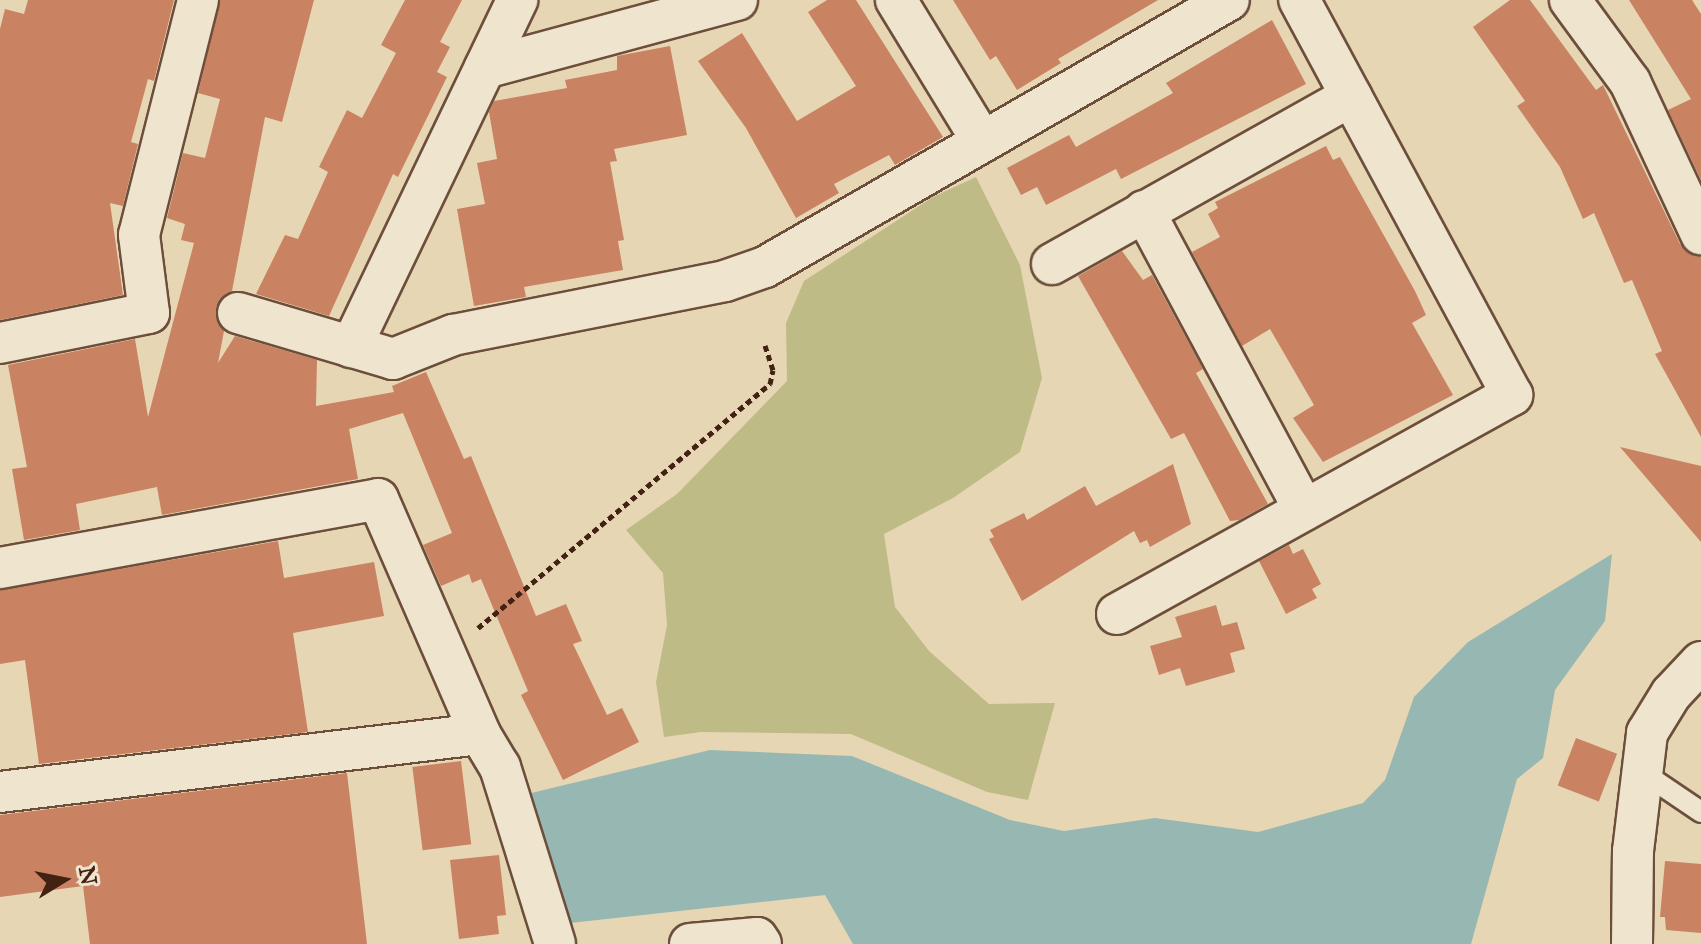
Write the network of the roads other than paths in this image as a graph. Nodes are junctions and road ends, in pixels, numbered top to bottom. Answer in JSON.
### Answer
{"nodes":[{"id":1,"x":198,"y":0,"type":"edge"},
{"id":2,"x":517,"y":0,"type":"edge"},
{"id":3,"x":737,"y":0,"type":"edge"},
{"id":4,"x":896,"y":0,"type":"edge"},
{"id":5,"x":1229,"y":0,"type":"edge"},
{"id":6,"x":1299,"y":0,"type":"edge"},
{"id":7,"x":1570,"y":0,"type":"edge"},
{"id":8,"x":485,"y":68,"type":"junction"},
{"id":9,"x":1351,"y":96,"type":"junction"},
{"id":10,"x":981,"y":139,"type":"junction"},
{"id":11,"x":1144,"y":211,"type":"junction"},
{"id":12,"x":1701,"y":234,"type":"edge"},
{"id":13,"x":1052,"y":264,"type":"dead end"},
{"id":14,"x":238,"y":313,"type":"dead end"},
{"id":15,"x":0,"y":343,"type":"edge"},
{"id":16,"x":351,"y":347,"type":"junction"},
{"id":17,"x":1304,"y":510,"type":"junction"},
{"id":18,"x":0,"y":568,"type":"edge"},
{"id":19,"x":1117,"y":614,"type":"dead end"},
{"id":20,"x":1701,"y":662,"type":"edge"},
{"id":21,"x":480,"y":734,"type":"junction"},
{"id":22,"x":1639,"y":770,"type":"junction"},
{"id":23,"x":0,"y":792,"type":"edge"},
{"id":24,"x":1701,"y":812,"type":"edge"},
{"id":25,"x":555,"y":944,"type":"edge"},
{"id":26,"x":690,"y":944,"type":"edge"},
{"id":27,"x":761,"y":944,"type":"edge"},
{"id":28,"x":1632,"y":944,"type":"edge"}],
"edges":[{"from":1,"to":15,"type":"street"},
{"from":2,"to":8,"type":"street"},
{"from":3,"to":8,"type":"street"},
{"from":4,"to":10,"type":"street"},
{"from":5,"to":10,"type":"street"},
{"from":6,"to":9,"type":"street"},
{"from":7,"to":12,"type":"street"},
{"from":8,"to":16,"type":"street"},
{"from":9,"to":11,"type":"street"},
{"from":9,"to":17,"type":"street"},
{"from":10,"to":16,"type":"street"},
{"from":11,"to":13,"type":"street"},
{"from":11,"to":17,"type":"street"},
{"from":14,"to":16,"type":"street"},
{"from":17,"to":19,"type":"street"},
{"from":18,"to":21,"type":"street"},
{"from":20,"to":22,"type":"street"},
{"from":21,"to":23,"type":"street"},
{"from":21,"to":25,"type":"street"},
{"from":22,"to":24,"type":"lane"},
{"from":22,"to":28,"type":"street"},
{"from":26,"to":27,"type":"street"}]}
